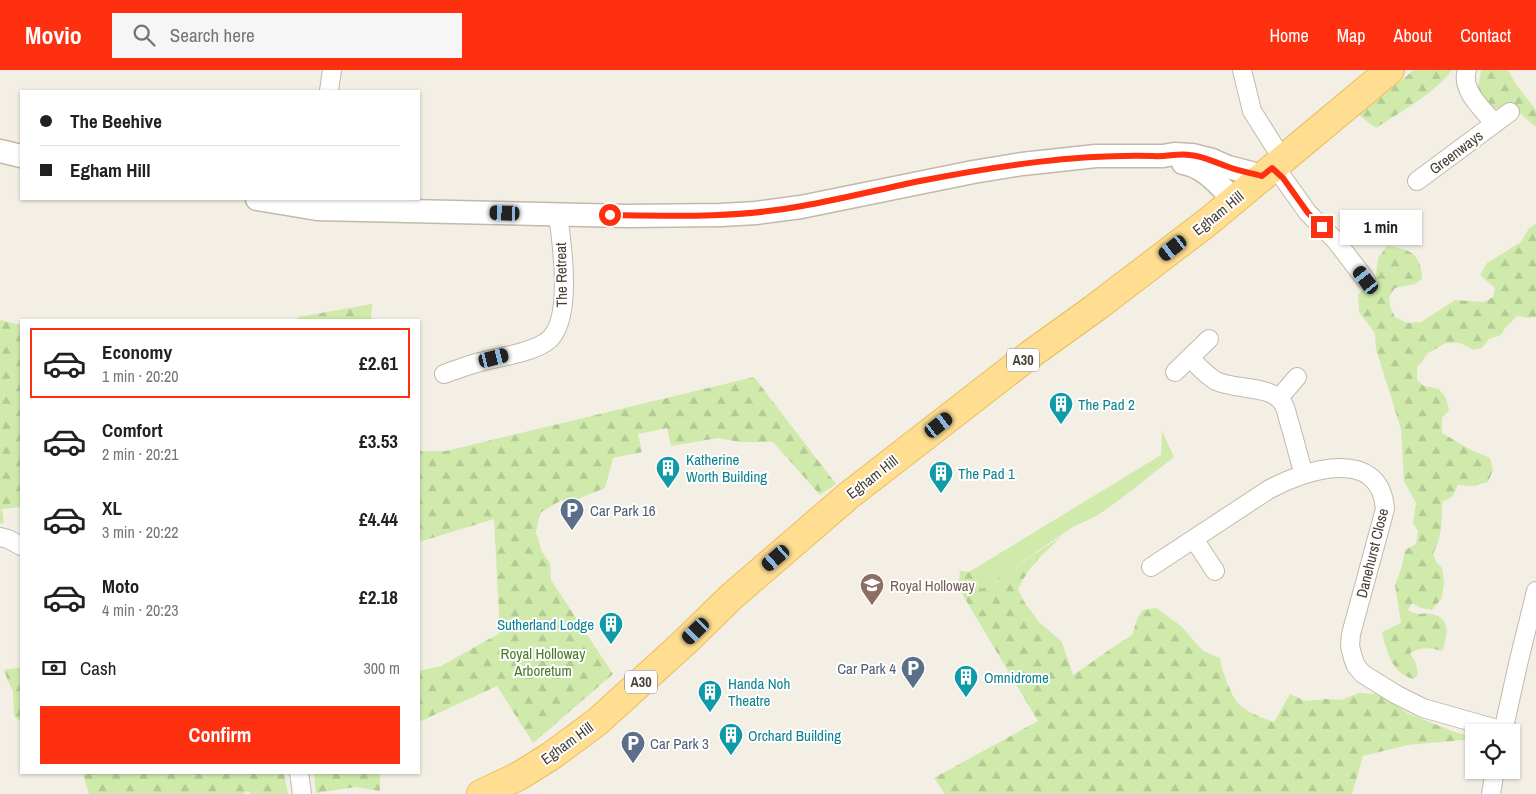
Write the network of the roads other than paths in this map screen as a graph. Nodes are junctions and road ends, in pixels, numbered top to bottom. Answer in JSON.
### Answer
{"nodes":[{"id":1,"x":332,"y":70,"type":"edge"},
{"id":2,"x":1242,"y":70,"type":"edge"},
{"id":3,"x":1390,"y":70,"type":"edge"},
{"id":4,"x":1467,"y":70,"type":"edge"},
{"id":5,"x":329,"y":90,"type":"edge"},
{"id":6,"x":1510,"y":112,"type":"dead end"},
{"id":7,"x":1494,"y":123,"type":"junction"},
{"id":8,"x":0,"y":151,"type":"edge"},
{"id":9,"x":20,"y":156,"type":"edge"},
{"id":10,"x":1163,"y":156,"type":"junction"},
{"id":11,"x":1274,"y":167,"type":"junction"},
{"id":12,"x":1417,"y":181,"type":"dead end"},
{"id":13,"x":269,"y":200,"type":"edge"},
{"id":14,"x":1234,"y":200,"type":"junction"},
{"id":15,"x":317,"y":204,"type":"edge"},
{"id":16,"x":558,"y":214,"type":"junction"},
{"id":17,"x":1366,"y":280,"type":"dead end"},
{"id":18,"x":1209,"y":339,"type":"dead end"},
{"id":19,"x":1190,"y":358,"type":"junction"},
{"id":20,"x":1175,"y":372,"type":"dead end"},
{"id":21,"x":444,"y":374,"type":"dead end"},
{"id":22,"x":1298,"y":377,"type":"dead end"},
{"id":23,"x":1279,"y":398,"type":"junction"},
{"id":24,"x":1304,"y":474,"type":"junction"},
{"id":25,"x":0,"y":538,"type":"edge"},
{"id":26,"x":1194,"y":539,"type":"junction"},
{"id":27,"x":20,"y":545,"type":"edge"},
{"id":28,"x":1151,"y":567,"type":"dead end"},
{"id":29,"x":1214,"y":571,"type":"dead end"},
{"id":30,"x":1536,"y":591,"type":"edge"},
{"id":31,"x":1530,"y":643,"type":"edge"},
{"id":32,"x":1477,"y":724,"type":"edge"},
{"id":33,"x":1506,"y":724,"type":"edge"},
{"id":34,"x":299,"y":774,"type":"edge"},
{"id":35,"x":1494,"y":779,"type":"edge"},
{"id":36,"x":302,"y":794,"type":"edge"},
{"id":37,"x":481,"y":794,"type":"edge"},
{"id":38,"x":1491,"y":794,"type":"edge"}],
"edges":[{"from":1,"to":5,"type":"street"},
{"from":2,"to":11,"type":"street"},
{"from":3,"to":11,"type":"main road","name":"Egham Hill","number":"A30"},
{"from":4,"to":7,"type":"street","name":"Greenways"},
{"from":6,"to":7,"type":"street","name":"Greenways"},
{"from":7,"to":12,"type":"street","name":"Greenways"},
{"from":8,"to":9,"type":"street"},
{"from":10,"to":11,"type":"street"},
{"from":10,"to":14,"type":"street"},
{"from":10,"to":16,"type":"street"},
{"from":11,"to":14,"type":"main road","name":"Egham Hill","number":"A30"},
{"from":11,"to":17,"type":"street"},
{"from":13,"to":15,"type":"street"},
{"from":14,"to":37,"type":"main road","name":"Egham Hill","number":"A30"},
{"from":15,"to":16,"type":"street"},
{"from":16,"to":21,"type":"street","name":"The Retreat"},
{"from":18,"to":19,"type":"street"},
{"from":19,"to":20,"type":"street"},
{"from":19,"to":23,"type":"street"},
{"from":22,"to":23,"type":"street"},
{"from":23,"to":24,"type":"street"},
{"from":24,"to":26,"type":"street","name":"Danehurst Close"},
{"from":24,"to":32,"type":"street","name":"Danehurst Close"},
{"from":25,"to":27,"type":"street"},
{"from":26,"to":28,"type":"street","name":"Danehurst Close"},
{"from":26,"to":29,"type":"street"},
{"from":30,"to":31,"type":"street"},
{"from":31,"to":33,"type":"street"},
{"from":34,"to":36,"type":"street"},
{"from":35,"to":38,"type":"street"}]}
